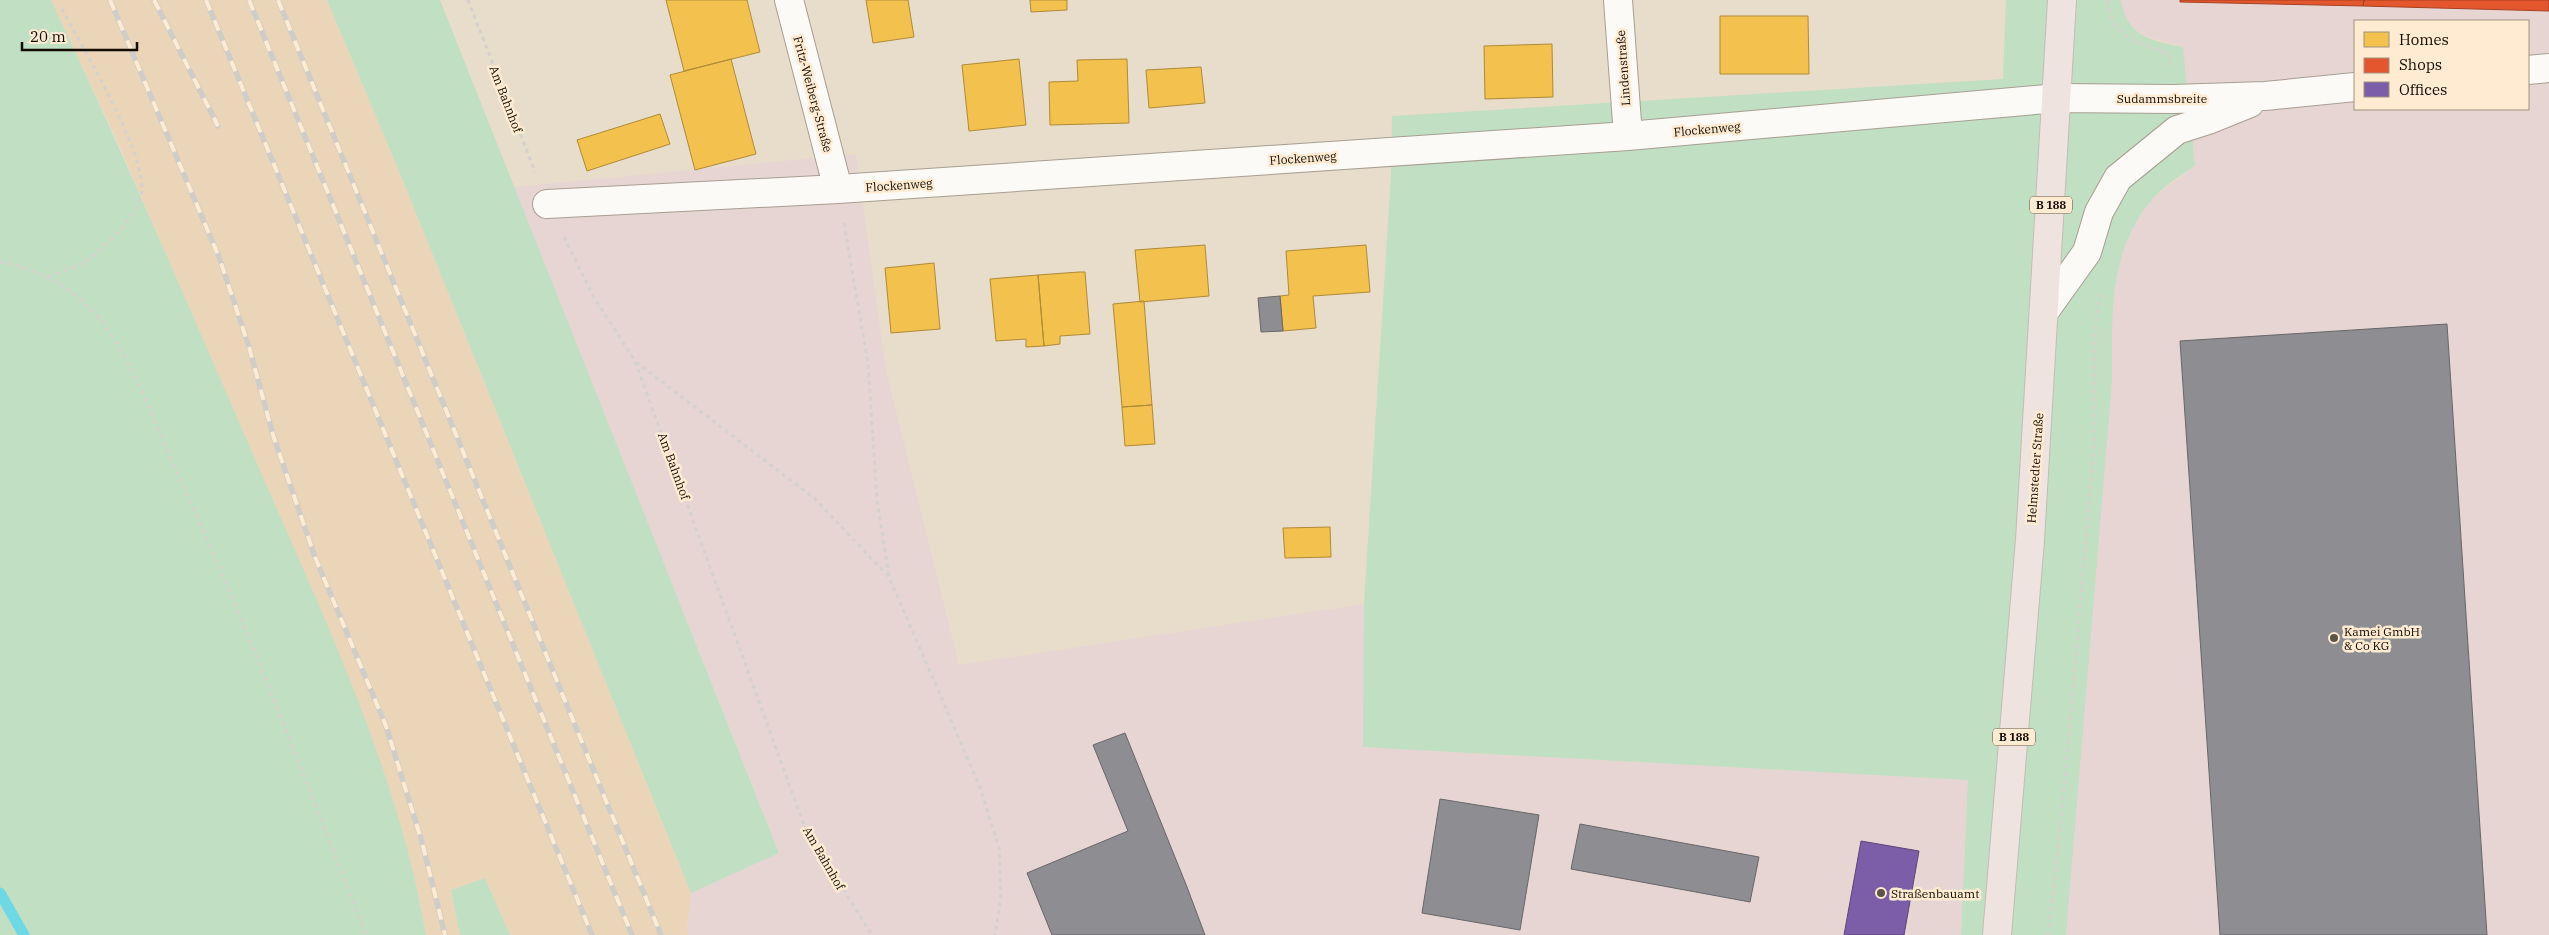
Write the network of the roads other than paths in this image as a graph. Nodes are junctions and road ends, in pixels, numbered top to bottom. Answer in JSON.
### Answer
{"nodes":[{"id":1,"x":789,"y":0,"type":"edge"},
{"id":2,"x":1618,"y":0,"type":"edge"},
{"id":3,"x":2062,"y":0,"type":"edge"},
{"id":4,"x":2549,"y":68,"type":"edge"},
{"id":5,"x":2529,"y":70,"type":"edge"},
{"id":6,"x":2354,"y":87,"type":"edge"},
{"id":7,"x":2265,"y":96,"type":"junction"},
{"id":8,"x":2058,"y":98,"type":"junction"},
{"id":9,"x":1628,"y":136,"type":"junction"},
{"id":10,"x":838,"y":189,"type":"junction"},
{"id":11,"x":548,"y":204,"type":"road end"},
{"id":12,"x":2044,"y":312,"type":"junction"},
{"id":13,"x":1997,"y":935,"type":"edge"}],
"edges":[{"from":1,"to":10,"type":"street","name":"Fritz-Weiberg-Straße"},
{"from":2,"to":9,"type":"street","name":"Lindenstraße"},
{"from":3,"to":8,"type":"main road","name":"Helmstedter Straße","number":"B 188"},
{"from":4,"to":5,"type":"street"},
{"from":6,"to":7,"type":"street","name":"Sudammsbreite"},
{"from":7,"to":8,"type":"street","name":"Sudammsbreite"},
{"from":7,"to":12,"type":"street","name":"Sudammsbreite"},
{"from":8,"to":9,"type":"street","name":"Flockenweg"},
{"from":8,"to":12,"type":"main road","name":"Helmstedter Straße","number":"B 188"},
{"from":9,"to":10,"type":"street","name":"Flockenweg"},
{"from":10,"to":11,"type":"street","name":"Flockenweg"},
{"from":12,"to":13,"type":"main road","name":"Helmstedter Straße","number":"B 188"}]}
